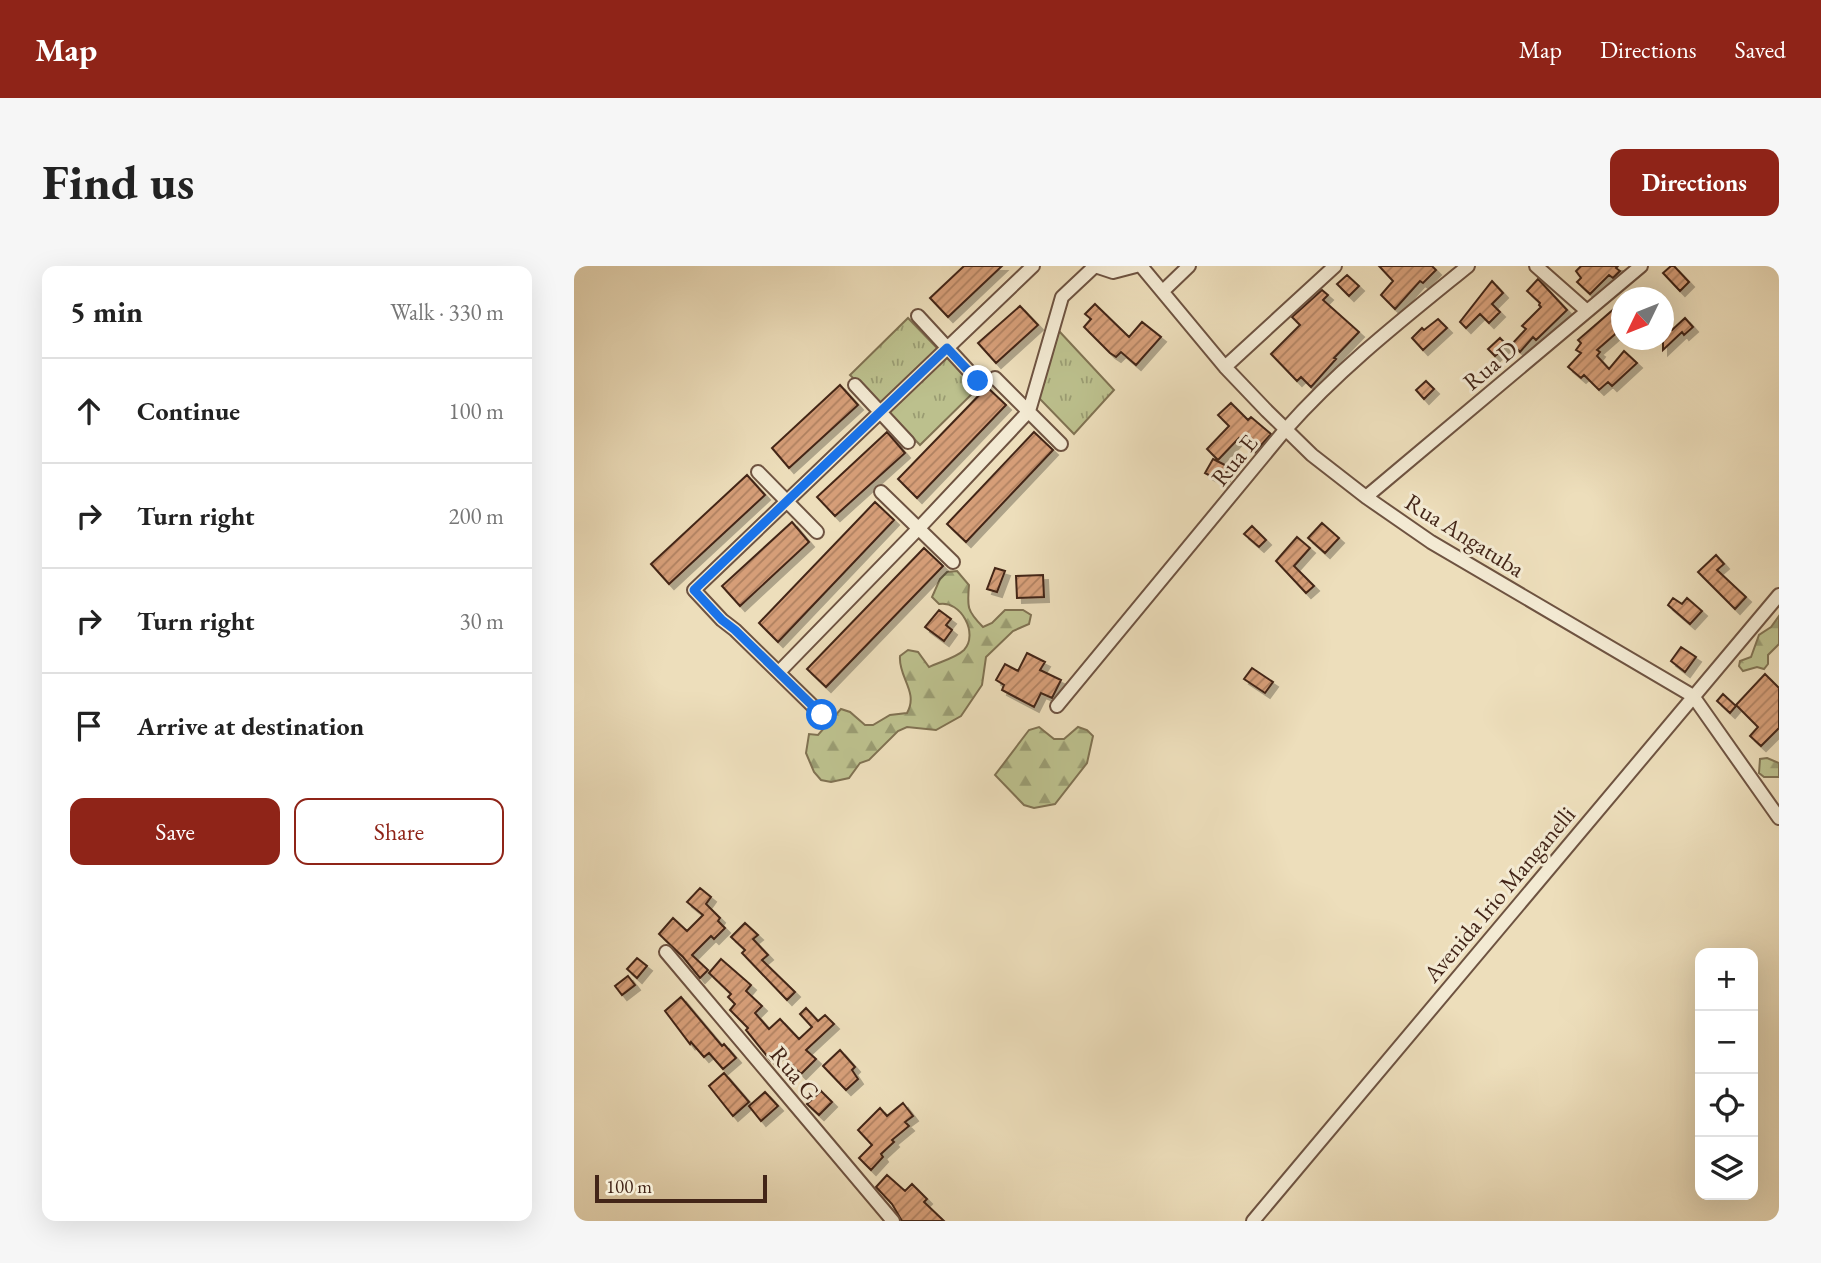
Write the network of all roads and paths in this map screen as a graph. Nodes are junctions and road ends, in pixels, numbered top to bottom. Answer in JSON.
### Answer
{"nodes":[{"id":1,"x":1033,"y":266,"type":"edge"},
{"id":2,"x":1095,"y":266,"type":"edge"},
{"id":3,"x":1139,"y":266,"type":"edge"},
{"id":4,"x":1189,"y":266,"type":"edge"},
{"id":5,"x":1335,"y":266,"type":"edge"},
{"id":6,"x":1468,"y":266,"type":"edge"},
{"id":7,"x":1536,"y":266,"type":"edge"},
{"id":8,"x":1642,"y":266,"type":"edge"},
{"id":9,"x":1163,"y":291,"type":"junction"},
{"id":10,"x":1587,"y":312,"type":"junction"},
{"id":11,"x":918,"y":316,"type":"dead end"},
{"id":12,"x":947,"y":348,"type":"junction"},
{"id":13,"x":1225,"y":367,"type":"junction"},
{"id":14,"x":995,"y":378,"type":"dead end"},
{"id":15,"x":978,"y":381,"type":"dead end"},
{"id":16,"x":855,"y":385,"type":"dead end"},
{"id":17,"x":1029,"y":411,"type":"junction"},
{"id":18,"x":881,"y":412,"type":"junction"},
{"id":19,"x":1285,"y":430,"type":"junction"},
{"id":20,"x":908,"y":442,"type":"dead end"},
{"id":21,"x":1061,"y":444,"type":"dead end"},
{"id":22,"x":758,"y":472,"type":"dead end"},
{"id":23,"x":881,"y":492,"type":"dead end"},
{"id":24,"x":1366,"y":497,"type":"junction"},
{"id":25,"x":789,"y":502,"type":"junction"},
{"id":26,"x":919,"y":528,"type":"junction"},
{"id":27,"x":817,"y":532,"type":"dead end"},
{"id":28,"x":953,"y":562,"type":"dead end"},
{"id":29,"x":1779,"y":595,"type":"edge"},
{"id":30,"x":779,"y":672,"type":"junction"},
{"id":31,"x":1693,"y":696,"type":"junction"},
{"id":32,"x":1058,"y":706,"type":"dead end"},
{"id":33,"x":822,"y":715,"type":"dead end"},
{"id":34,"x":1779,"y":818,"type":"edge"},
{"id":35,"x":666,"y":952,"type":"dead end"},
{"id":36,"x":893,"y":1221,"type":"edge"},
{"id":37,"x":1253,"y":1221,"type":"edge"}],
"edges":[{"from":1,"to":12,"type":"street"},
{"from":2,"to":3,"type":"street"},
{"from":2,"to":17,"type":"street"},
{"from":3,"to":9,"type":"street","name":"Rua Angatuba"},
{"from":4,"to":9,"type":"street"},
{"from":5,"to":13,"type":"street"},
{"from":6,"to":19,"type":"street","name":"Rua E"},
{"from":7,"to":10,"type":"street"},
{"from":8,"to":10,"type":"street","name":"Rua D"},
{"from":9,"to":13,"type":"street","name":"Rua Angatuba"},
{"from":10,"to":24,"type":"street","name":"Rua D"},
{"from":11,"to":12,"type":"street"},
{"from":12,"to":15,"type":"street"},
{"from":12,"to":18,"type":"street"},
{"from":13,"to":19,"type":"street","name":"Rua Angatuba"},
{"from":14,"to":17,"type":"street"},
{"from":16,"to":18,"type":"street"},
{"from":17,"to":21,"type":"street"},
{"from":17,"to":26,"type":"street"},
{"from":18,"to":20,"type":"street"},
{"from":18,"to":25,"type":"street"},
{"from":19,"to":24,"type":"street","name":"Rua Angatuba"},
{"from":19,"to":32,"type":"street","name":"Rua E"},
{"from":22,"to":25,"type":"street"},
{"from":23,"to":26,"type":"street"},
{"from":24,"to":31,"type":"street","name":"Rua Angatuba"},
{"from":25,"to":27,"type":"street"},
{"from":25,"to":30,"type":"street"},
{"from":26,"to":28,"type":"street"},
{"from":26,"to":30,"type":"street"},
{"from":29,"to":31,"type":"street","name":"Avenida Irio Manganelli"},
{"from":30,"to":33,"type":"street"},
{"from":31,"to":34,"type":"street","name":"Rua Angatuba"},
{"from":31,"to":37,"type":"street","name":"Avenida Irio Manganelli"},
{"from":35,"to":36,"type":"street","name":"Rua G"}]}
